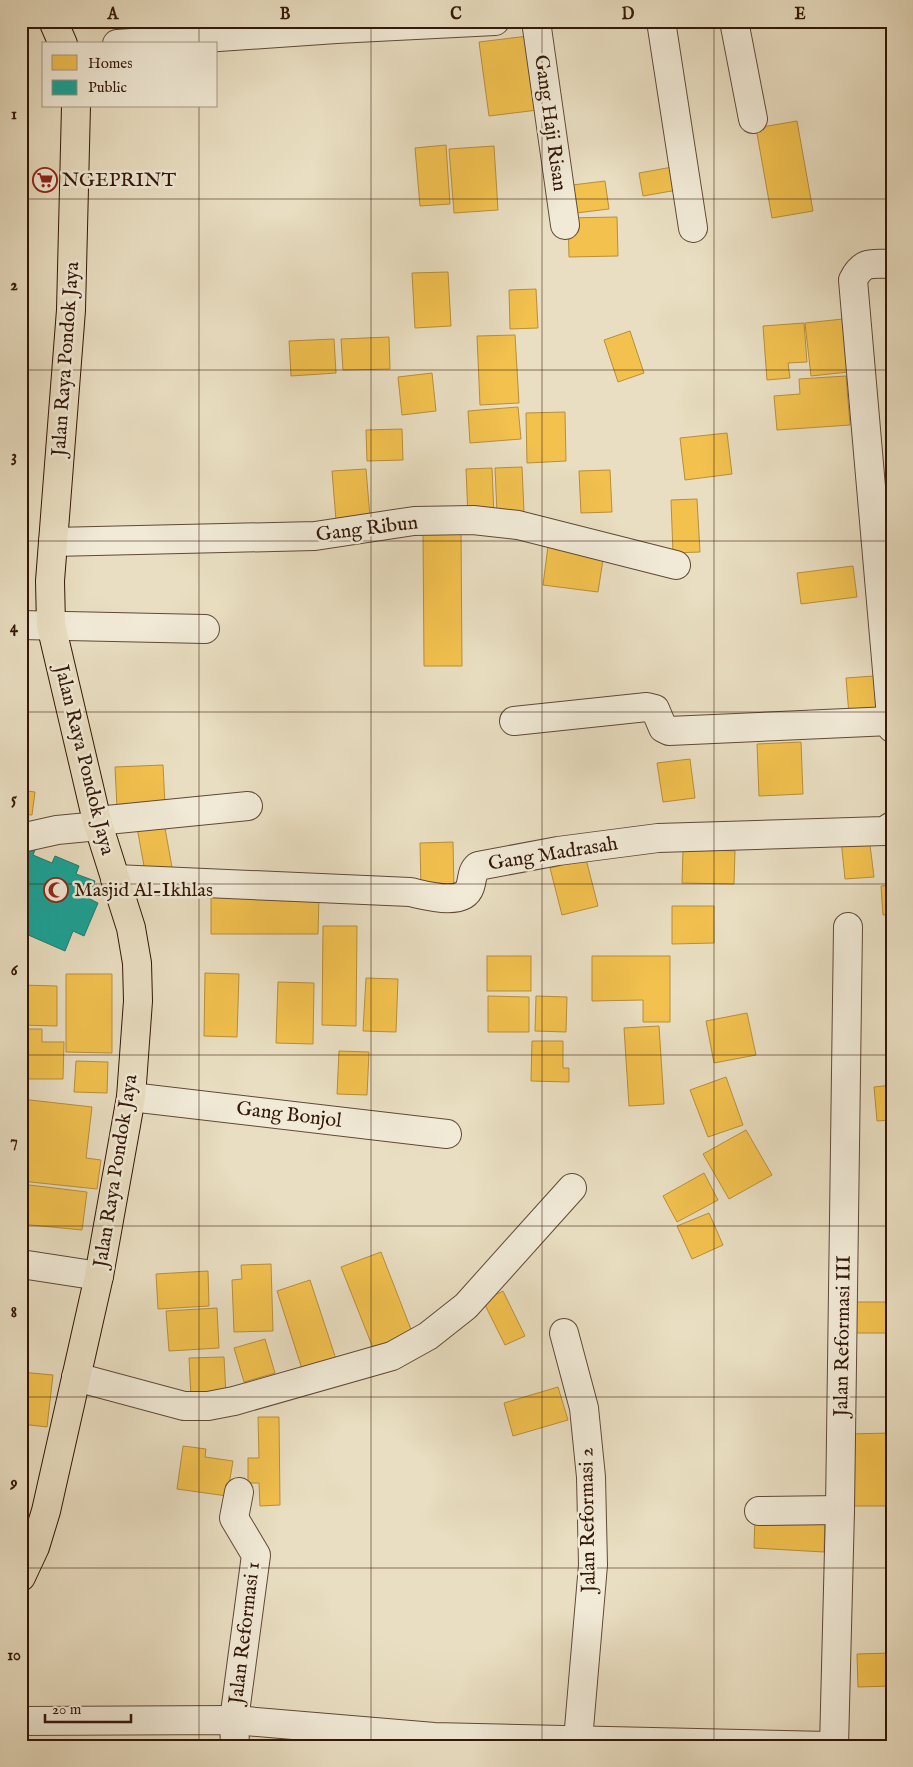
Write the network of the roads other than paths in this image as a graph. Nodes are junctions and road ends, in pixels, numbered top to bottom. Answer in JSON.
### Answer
{"nodes":[{"id":1,"x":53,"y":21,"type":"edge"},
{"id":2,"x":495,"y":21,"type":"edge"},
{"id":3,"x":536,"y":21,"type":"edge"},
{"id":4,"x":661,"y":21,"type":"edge"},
{"id":5,"x":734,"y":21,"type":"edge"},
{"id":6,"x":62,"y":42,"type":"edge"},
{"id":7,"x":147,"y":42,"type":"edge"},
{"id":8,"x":76,"y":108,"type":"edge"},
{"id":9,"x":753,"y":119,"type":"dead end"},
{"id":10,"x":565,"y":225,"type":"dead end"},
{"id":11,"x":692,"y":228,"type":"dead end"},
{"id":12,"x":892,"y":264,"type":"edge"},
{"id":13,"x":53,"y":542,"type":"junction"},
{"id":14,"x":676,"y":565,"type":"dead end"},
{"id":15,"x":21,"y":625,"type":"edge"},
{"id":16,"x":51,"y":625,"type":"junction"},
{"id":17,"x":205,"y":629,"type":"dead end"},
{"id":18,"x":514,"y":721,"type":"dead end"},
{"id":19,"x":891,"y":722,"type":"edge"},
{"id":20,"x":892,"y":728,"type":"edge"},
{"id":21,"x":248,"y":806,"type":"dead end"},
{"id":22,"x":98,"y":824,"type":"junction"},
{"id":23,"x":892,"y":826,"type":"edge"},
{"id":24,"x":21,"y":838,"type":"edge"},
{"id":25,"x":115,"y":879,"type":"junction"},
{"id":26,"x":848,"y":927,"type":"dead end"},
{"id":27,"x":131,"y":1097,"type":"junction"},
{"id":28,"x":447,"y":1134,"type":"dead end"},
{"id":29,"x":572,"y":1188,"type":"dead end"},
{"id":30,"x":21,"y":1264,"type":"edge"},
{"id":31,"x":99,"y":1276,"type":"junction"},
{"id":32,"x":564,"y":1333,"type":"dead end"},
{"id":33,"x":76,"y":1377,"type":"junction"},
{"id":34,"x":240,"y":1492,"type":"dead end"},
{"id":35,"x":840,"y":1510,"type":"junction"},
{"id":36,"x":759,"y":1511,"type":"dead end"},
{"id":37,"x":21,"y":1577,"type":"edge"},
{"id":38,"x":21,"y":1721,"type":"edge"},
{"id":39,"x":234,"y":1733,"type":"edge"},
{"id":40,"x":578,"y":1740,"type":"junction"},
{"id":41,"x":434,"y":1741,"type":"edge"},
{"id":42,"x":740,"y":1744,"type":"edge"},
{"id":43,"x":828,"y":1746,"type":"edge"},
{"id":44,"x":834,"y":1746,"type":"edge"}],
"edges":[{"from":1,"to":6,"type":"main road"},
{"from":2,"to":7,"type":"street"},
{"from":3,"to":10,"type":"street","name":"Gang Haji Risan"},
{"from":4,"to":11,"type":"street"},
{"from":5,"to":9,"type":"street"},
{"from":8,"to":13,"type":"main road","name":"Jalan Raya Pondok Jaya"},
{"from":12,"to":19,"type":"street"},
{"from":13,"to":14,"type":"street","name":"Gang Ribun"},
{"from":13,"to":16,"type":"main road","name":"Jalan Raya Pondok Jaya"},
{"from":15,"to":16,"type":"street"},
{"from":16,"to":17,"type":"street"},
{"from":16,"to":22,"type":"main road","name":"Jalan Raya Pondok Jaya"},
{"from":18,"to":19,"type":"street"},
{"from":19,"to":20,"type":"street"},
{"from":21,"to":22,"type":"street"},
{"from":22,"to":24,"type":"street"},
{"from":22,"to":25,"type":"main road","name":"Jalan Raya Pondok Jaya"},
{"from":23,"to":25,"type":"street","name":"Gang Madrasah"},
{"from":25,"to":27,"type":"main road","name":"Jalan Raya Pondok Jaya"},
{"from":26,"to":35,"type":"street","name":"Jalan Reformasi III"},
{"from":27,"to":28,"type":"street","name":"Gang Bonjol"},
{"from":27,"to":31,"type":"main road","name":"Jalan Raya Pondok Jaya"},
{"from":29,"to":33,"type":"street"},
{"from":30,"to":31,"type":"street"},
{"from":31,"to":33,"type":"main road","name":"Jalan Raya Pondok Jaya"},
{"from":32,"to":40,"type":"street","name":"Jalan Reformasi 2"},
{"from":33,"to":37,"type":"main road","name":"Jalan Raya Pondok Jaya"},
{"from":34,"to":39,"type":"street","name":"Jalan Reformasi 1"},
{"from":35,"to":36,"type":"street"},
{"from":35,"to":44,"type":"street","name":"Jalan Reformasi III"},
{"from":38,"to":39,"type":"street"},
{"from":39,"to":41,"type":"street"},
{"from":40,"to":41,"type":"street"},
{"from":40,"to":42,"type":"street"},
{"from":42,"to":43,"type":"street"}]}
